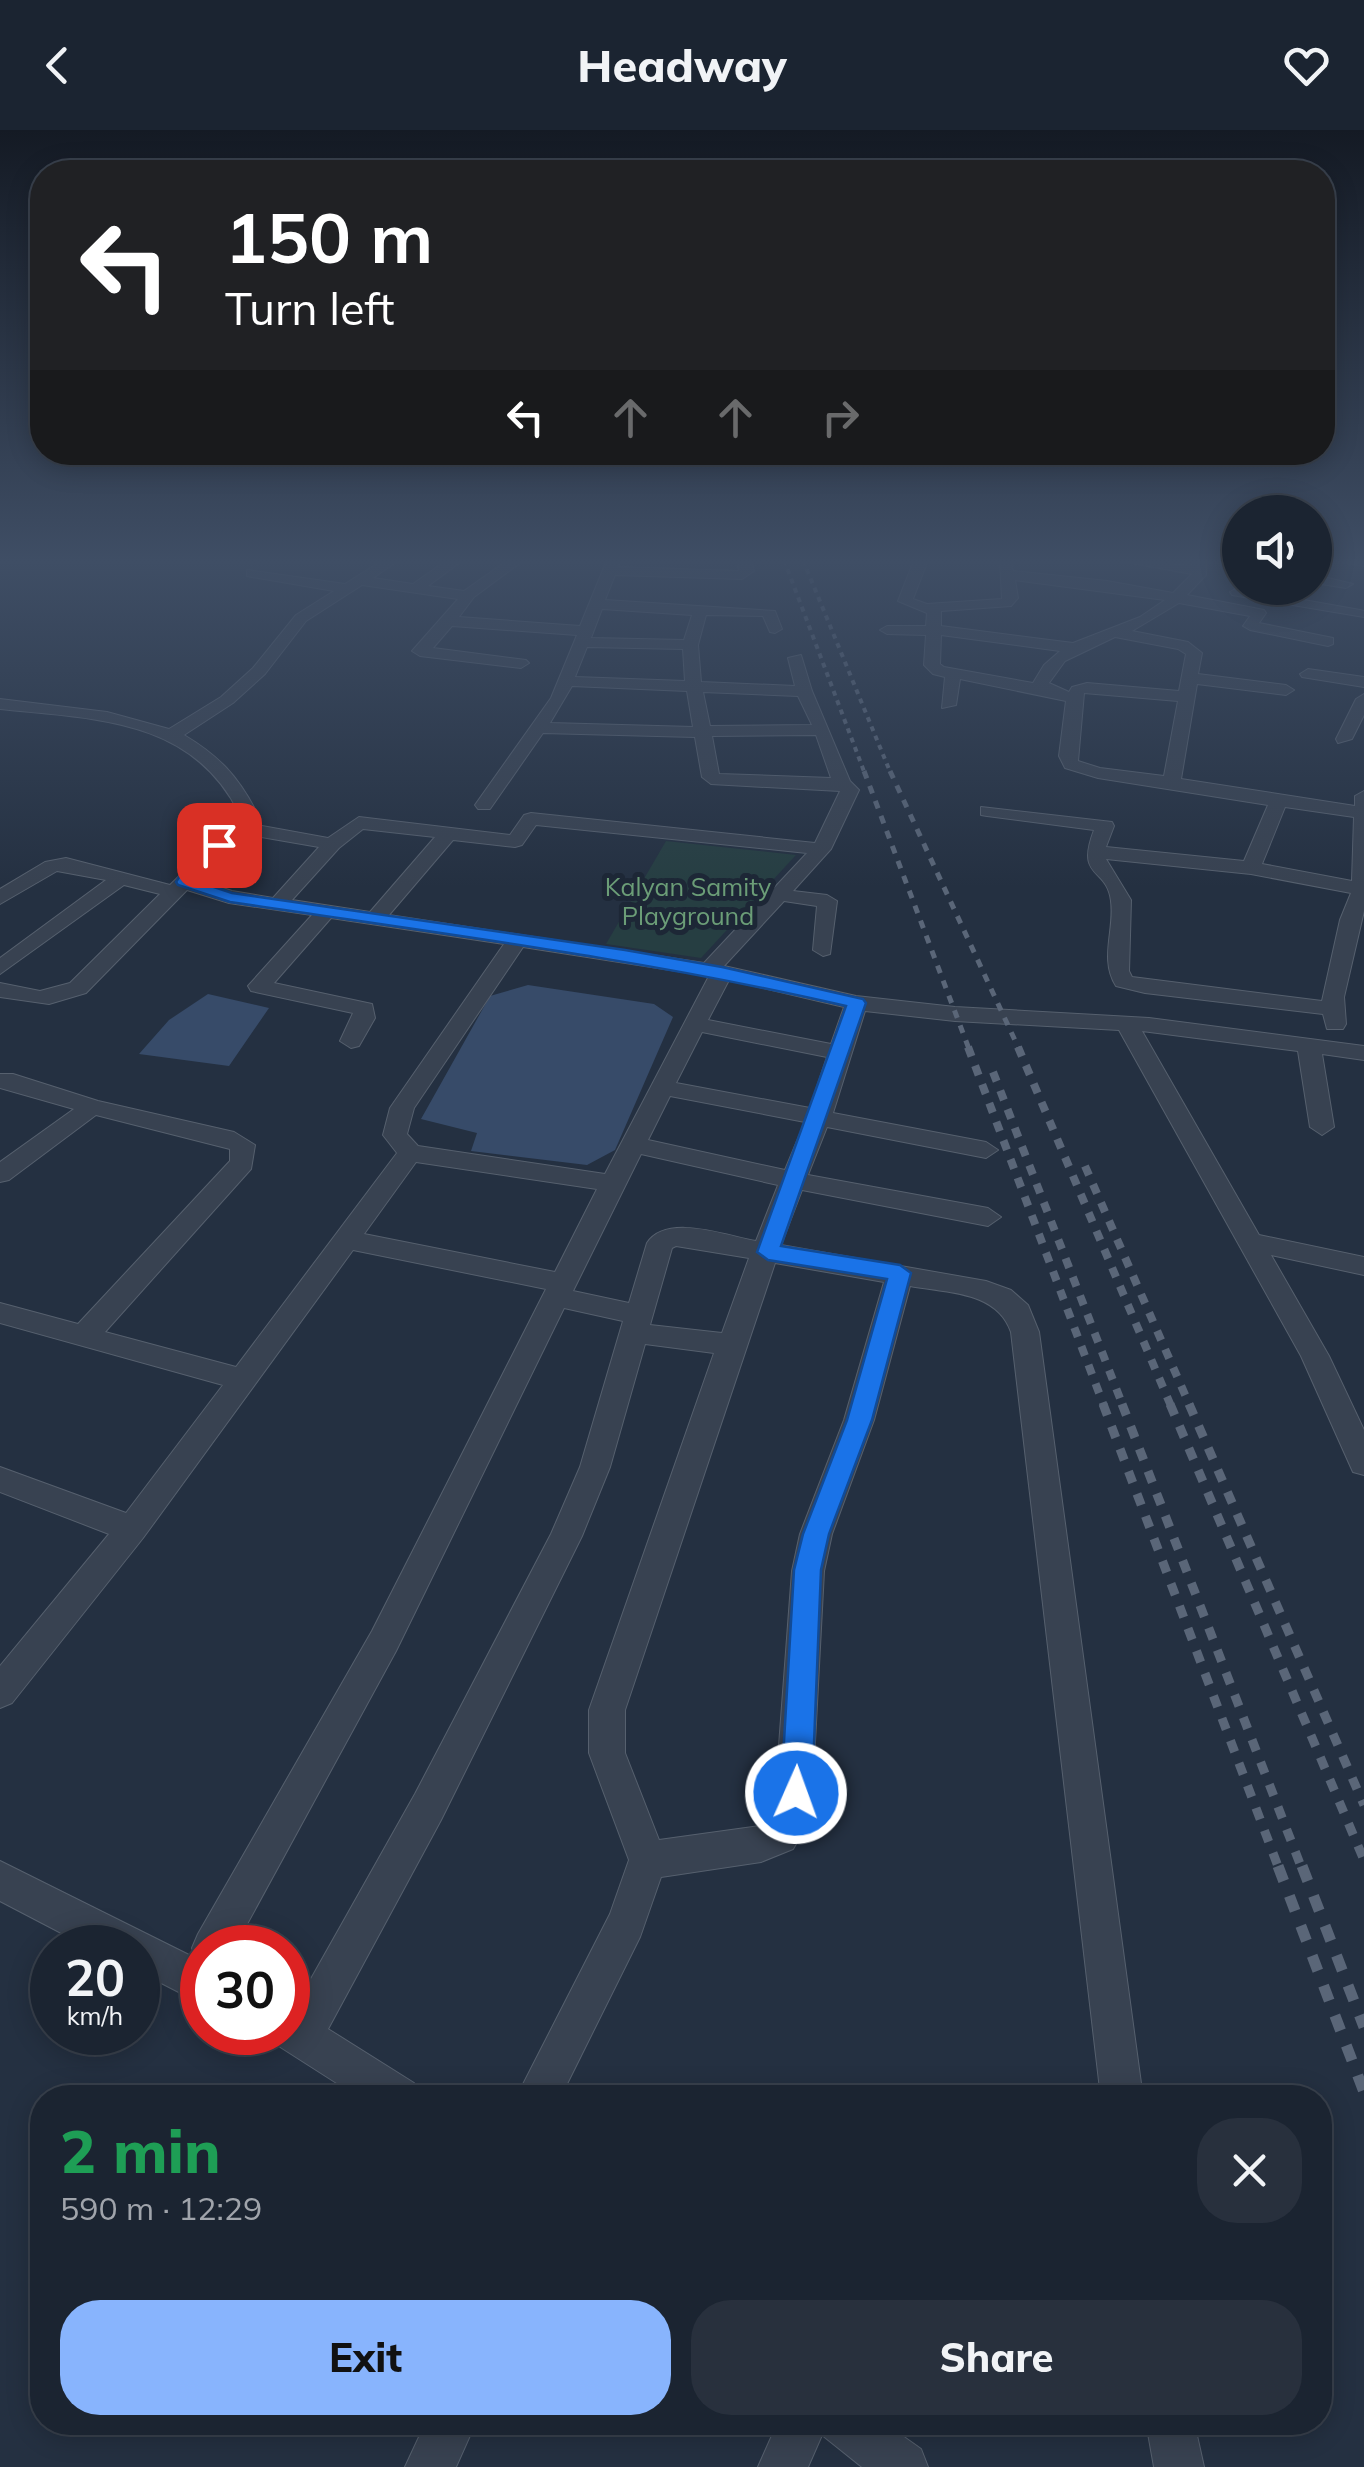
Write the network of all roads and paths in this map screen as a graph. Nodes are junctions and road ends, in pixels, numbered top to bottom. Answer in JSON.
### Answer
{"nodes":[{"id":1,"x":258,"y":669,"type":"edge"},
{"id":2,"x":571,"y":669,"type":"edge"},
{"id":3,"x":692,"y":669,"type":"edge"},
{"id":4,"x":799,"y":669,"type":"edge"},
{"id":5,"x":936,"y":669,"type":"edge"},
{"id":6,"x":1047,"y":669,"type":"edge"},
{"id":7,"x":1191,"y":669,"type":"edge"},
{"id":8,"x":952,"y":674,"type":"junction"},
{"id":9,"x":1308,"y":674,"type":"dead end"},
{"id":10,"x":1190,"y":678,"type":"junction"},
{"id":11,"x":566,"y":682,"type":"junction"},
{"id":12,"x":1364,"y":682,"type":"edge"},
{"id":13,"x":694,"y":687,"type":"junction"},
{"id":14,"x":1046,"y":690,"type":"junction"},
{"id":15,"x":1286,"y":690,"type":"dead end"},
{"id":16,"x":804,"y":692,"type":"junction"},
{"id":17,"x":1187,"y":696,"type":"junction"},
{"id":18,"x":1073,"y":698,"type":"junction"},
{"id":19,"x":1364,"y":699,"type":"edge"},
{"id":20,"x":0,"y":704,"type":"edge"},
{"id":21,"x":948,"y":705,"type":"dead end"},
{"id":22,"x":540,"y":728,"type":"junction"},
{"id":23,"x":823,"y":730,"type":"junction"},
{"id":24,"x":704,"y":732,"type":"junction"},
{"id":25,"x":1320,"y":735,"type":"dead end"},
{"id":26,"x":170,"y":736,"type":"junction"},
{"id":27,"x":1344,"y":739,"type":"junction"},
{"id":28,"x":1364,"y":742,"type":"edge"},
{"id":29,"x":1172,"y":782,"type":"junction"},
{"id":30,"x":842,"y":784,"type":"junction"},
{"id":31,"x":1278,"y":802,"type":"junction"},
{"id":32,"x":484,"y":806,"type":"dead end"},
{"id":33,"x":987,"y":811,"type":"dead end"},
{"id":34,"x":1362,"y":814,"type":"edge"},
{"id":35,"x":242,"y":828,"type":"junction"},
{"id":36,"x":449,"y":833,"type":"junction"},
{"id":37,"x":332,"y":844,"type":"junction"},
{"id":38,"x":821,"y":849,"type":"junction"},
{"id":39,"x":1095,"y":852,"type":"junction"},
{"id":40,"x":1251,"y":868,"type":"junction"},
{"id":41,"x":120,"y":879,"type":"junction"},
{"id":42,"x":179,"y":887,"type":"junction"},
{"id":43,"x":1361,"y":889,"type":"junction"},
{"id":44,"x":781,"y":895,"type":"junction"},
{"id":45,"x":0,"y":898,"type":"edge"},
{"id":46,"x":277,"y":904,"type":"junction"},
{"id":47,"x":327,"y":911,"type":"junction"},
{"id":48,"x":375,"y":919,"type":"junction"},
{"id":49,"x":516,"y":940,"type":"junction"},
{"id":50,"x":1354,"y":943,"type":"edge"},
{"id":51,"x":823,"y":950,"type":"dead end"},
{"id":52,"x":0,"y":968,"type":"edge"},
{"id":53,"x":716,"y":971,"type":"junction"},
{"id":54,"x":0,"y":990,"type":"edge"},
{"id":55,"x":856,"y":1003,"type":"junction"},
{"id":56,"x":1334,"y":1009,"type":"junction"},
{"id":57,"x":1126,"y":1023,"type":"junction"},
{"id":58,"x":694,"y":1024,"type":"junction"},
{"id":59,"x":350,"y":1041,"type":"dead end"},
{"id":60,"x":1309,"y":1046,"type":"junction"},
{"id":61,"x":1336,"y":1050,"type":"junction"},
{"id":62,"x":838,"y":1052,"type":"junction"},
{"id":63,"x":1364,"y":1053,"type":"edge"},
{"id":64,"x":0,"y":1080,"type":"edge"},
{"id":65,"x":660,"y":1088,"type":"junction"},
{"id":66,"x":92,"y":1107,"type":"junction"},
{"id":67,"x":819,"y":1118,"type":"junction"},
{"id":68,"x":1322,"y":1127,"type":"dead end"},
{"id":69,"x":632,"y":1144,"type":"junction"},
{"id":70,"x":986,"y":1150,"type":"dead end"},
{"id":71,"x":410,"y":1152,"type":"junction"},
{"id":72,"x":0,"y":1174,"type":"edge"},
{"id":73,"x":793,"y":1180,"type":"junction"},
{"id":74,"x":613,"y":1183,"type":"junction"},
{"id":75,"x":988,"y":1217,"type":"dead end"},
{"id":76,"x":348,"y":1240,"type":"junction"},
{"id":77,"x":1247,"y":1241,"type":"junction"},
{"id":78,"x":768,"y":1252,"type":"junction"},
{"id":79,"x":1364,"y":1266,"type":"edge"},
{"id":80,"x":900,"y":1273,"type":"junction"},
{"id":81,"x":560,"y":1290,"type":"junction"},
{"id":82,"x":0,"y":1313,"type":"edge"},
{"id":83,"x":638,"y":1324,"type":"junction"},
{"id":84,"x":84,"y":1336,"type":"junction"},
{"id":85,"x":732,"y":1345,"type":"junction"},
{"id":86,"x":243,"y":1380,"type":"junction"},
{"id":87,"x":1364,"y":1463,"type":"edge"},
{"id":88,"x":0,"y":1479,"type":"edge"},
{"id":89,"x":132,"y":1529,"type":"junction"},
{"id":90,"x":0,"y":1692,"type":"edge"},
{"id":91,"x":648,"y":1860,"type":"junction"},
{"id":92,"x":0,"y":1880,"type":"edge"},
{"id":93,"x":88,"y":1925,"type":"edge"},
{"id":94,"x":226,"y":1925,"type":"edge"},
{"id":95,"x":310,"y":2004,"type":"edge"},
{"id":96,"x":310,"y":2041,"type":"edge"},
{"id":97,"x":379,"y":2085,"type":"edge"},
{"id":98,"x":544,"y":2085,"type":"edge"},
{"id":99,"x":1120,"y":2085,"type":"edge"},
{"id":100,"x":446,"y":2435,"type":"edge"},
{"id":101,"x":798,"y":2435,"type":"edge"},
{"id":102,"x":859,"y":2435,"type":"edge"},
{"id":103,"x":1173,"y":2435,"type":"edge"},
{"id":104,"x":430,"y":2467,"type":"edge"},
{"id":105,"x":784,"y":2467,"type":"edge"},
{"id":106,"x":903,"y":2467,"type":"edge"},
{"id":107,"x":1179,"y":2467,"type":"edge"}],
"edges":[{"from":1,"to":26,"type":"street"},
{"from":2,"to":11,"type":"street"},
{"from":3,"to":13,"type":"street"},
{"from":4,"to":16,"type":"street"},
{"from":5,"to":8,"type":"street"},
{"from":6,"to":14,"type":"street"},
{"from":7,"to":10,"type":"street"},
{"from":8,"to":14,"type":"street"},
{"from":8,"to":21,"type":"street"},
{"from":9,"to":12,"type":"street"},
{"from":10,"to":15,"type":"street"},
{"from":10,"to":17,"type":"street"},
{"from":11,"to":13,"type":"street"},
{"from":11,"to":22,"type":"street"},
{"from":13,"to":16,"type":"street"},
{"from":13,"to":24,"type":"street"},
{"from":14,"to":18,"type":"street"},
{"from":16,"to":23,"type":"street"},
{"from":17,"to":18,"type":"street"},
{"from":17,"to":29,"type":"street"},
{"from":18,"to":29,"type":"street"},
{"from":19,"to":27,"type":"street"},
{"from":20,"to":26,"type":"street"},
{"from":22,"to":24,"type":"street"},
{"from":22,"to":32,"type":"street"},
{"from":23,"to":24,"type":"street"},
{"from":23,"to":30,"type":"street"},
{"from":24,"to":30,"type":"street"},
{"from":25,"to":27,"type":"street"},
{"from":26,"to":35,"type":"street"},
{"from":27,"to":28,"type":"street"},
{"from":29,"to":31,"type":"street"},
{"from":30,"to":38,"type":"street"},
{"from":31,"to":34,"type":"street"},
{"from":31,"to":40,"type":"street"},
{"from":33,"to":39,"type":"street"},
{"from":34,"to":43,"type":"street"},
{"from":35,"to":37,"type":"street"},
{"from":35,"to":42,"type":"street"},
{"from":36,"to":37,"type":"street"},
{"from":36,"to":38,"type":"street"},
{"from":36,"to":48,"type":"street"},
{"from":37,"to":46,"type":"street"},
{"from":38,"to":44,"type":"street"},
{"from":39,"to":40,"type":"street"},
{"from":39,"to":56,"type":"street"},
{"from":40,"to":43,"type":"street"},
{"from":41,"to":42,"type":"street"},
{"from":41,"to":45,"type":"street"},
{"from":41,"to":52,"type":"street"},
{"from":42,"to":46,"type":"street"},
{"from":42,"to":54,"type":"street"},
{"from":43,"to":50,"type":"street"},
{"from":44,"to":51,"type":"street"},
{"from":44,"to":53,"type":"street"},
{"from":46,"to":47,"type":"street"},
{"from":47,"to":48,"type":"street"},
{"from":47,"to":59,"type":"street"},
{"from":48,"to":49,"type":"street"},
{"from":49,"to":53,"type":"street"},
{"from":49,"to":71,"type":"street"},
{"from":50,"to":56,"type":"street"},
{"from":53,"to":55,"type":"street"},
{"from":53,"to":58,"type":"street"},
{"from":55,"to":57,"type":"street"},
{"from":55,"to":62,"type":"street"},
{"from":56,"to":61,"type":"street"},
{"from":57,"to":60,"type":"street"},
{"from":57,"to":77,"type":"street"},
{"from":58,"to":62,"type":"street"},
{"from":58,"to":65,"type":"street"},
{"from":60,"to":61,"type":"street"},
{"from":60,"to":68,"type":"street"},
{"from":61,"to":63,"type":"street"},
{"from":62,"to":67,"type":"street"},
{"from":64,"to":66,"type":"street"},
{"from":65,"to":67,"type":"street"},
{"from":65,"to":69,"type":"street"},
{"from":66,"to":72,"type":"street"},
{"from":66,"to":84,"type":"street"},
{"from":67,"to":70,"type":"street"},
{"from":67,"to":73,"type":"street"},
{"from":69,"to":73,"type":"street"},
{"from":69,"to":74,"type":"street"},
{"from":71,"to":74,"type":"street"},
{"from":71,"to":76,"type":"street"},
{"from":73,"to":75,"type":"street"},
{"from":73,"to":78,"type":"street"},
{"from":74,"to":81,"type":"street"},
{"from":76,"to":81,"type":"street"},
{"from":76,"to":86,"type":"street"},
{"from":77,"to":79,"type":"street"},
{"from":77,"to":87,"type":"street"},
{"from":78,"to":80,"type":"street"},
{"from":78,"to":83,"type":"street"},
{"from":78,"to":85,"type":"street"},
{"from":80,"to":91,"type":"street"},
{"from":80,"to":99,"type":"street"},
{"from":81,"to":83,"type":"street"},
{"from":81,"to":94,"type":"street"},
{"from":82,"to":84,"type":"street"},
{"from":83,"to":85,"type":"street"},
{"from":83,"to":95,"type":"street"},
{"from":84,"to":86,"type":"street"},
{"from":85,"to":91,"type":"street"},
{"from":86,"to":89,"type":"street"},
{"from":88,"to":89,"type":"street"},
{"from":89,"to":90,"type":"street"},
{"from":91,"to":98,"type":"street"},
{"from":92,"to":93,"type":"street"},
{"from":96,"to":97,"type":"street"},
{"from":100,"to":104,"type":"street"},
{"from":101,"to":105,"type":"street"},
{"from":102,"to":106,"type":"street"},
{"from":103,"to":107,"type":"street"}]}
